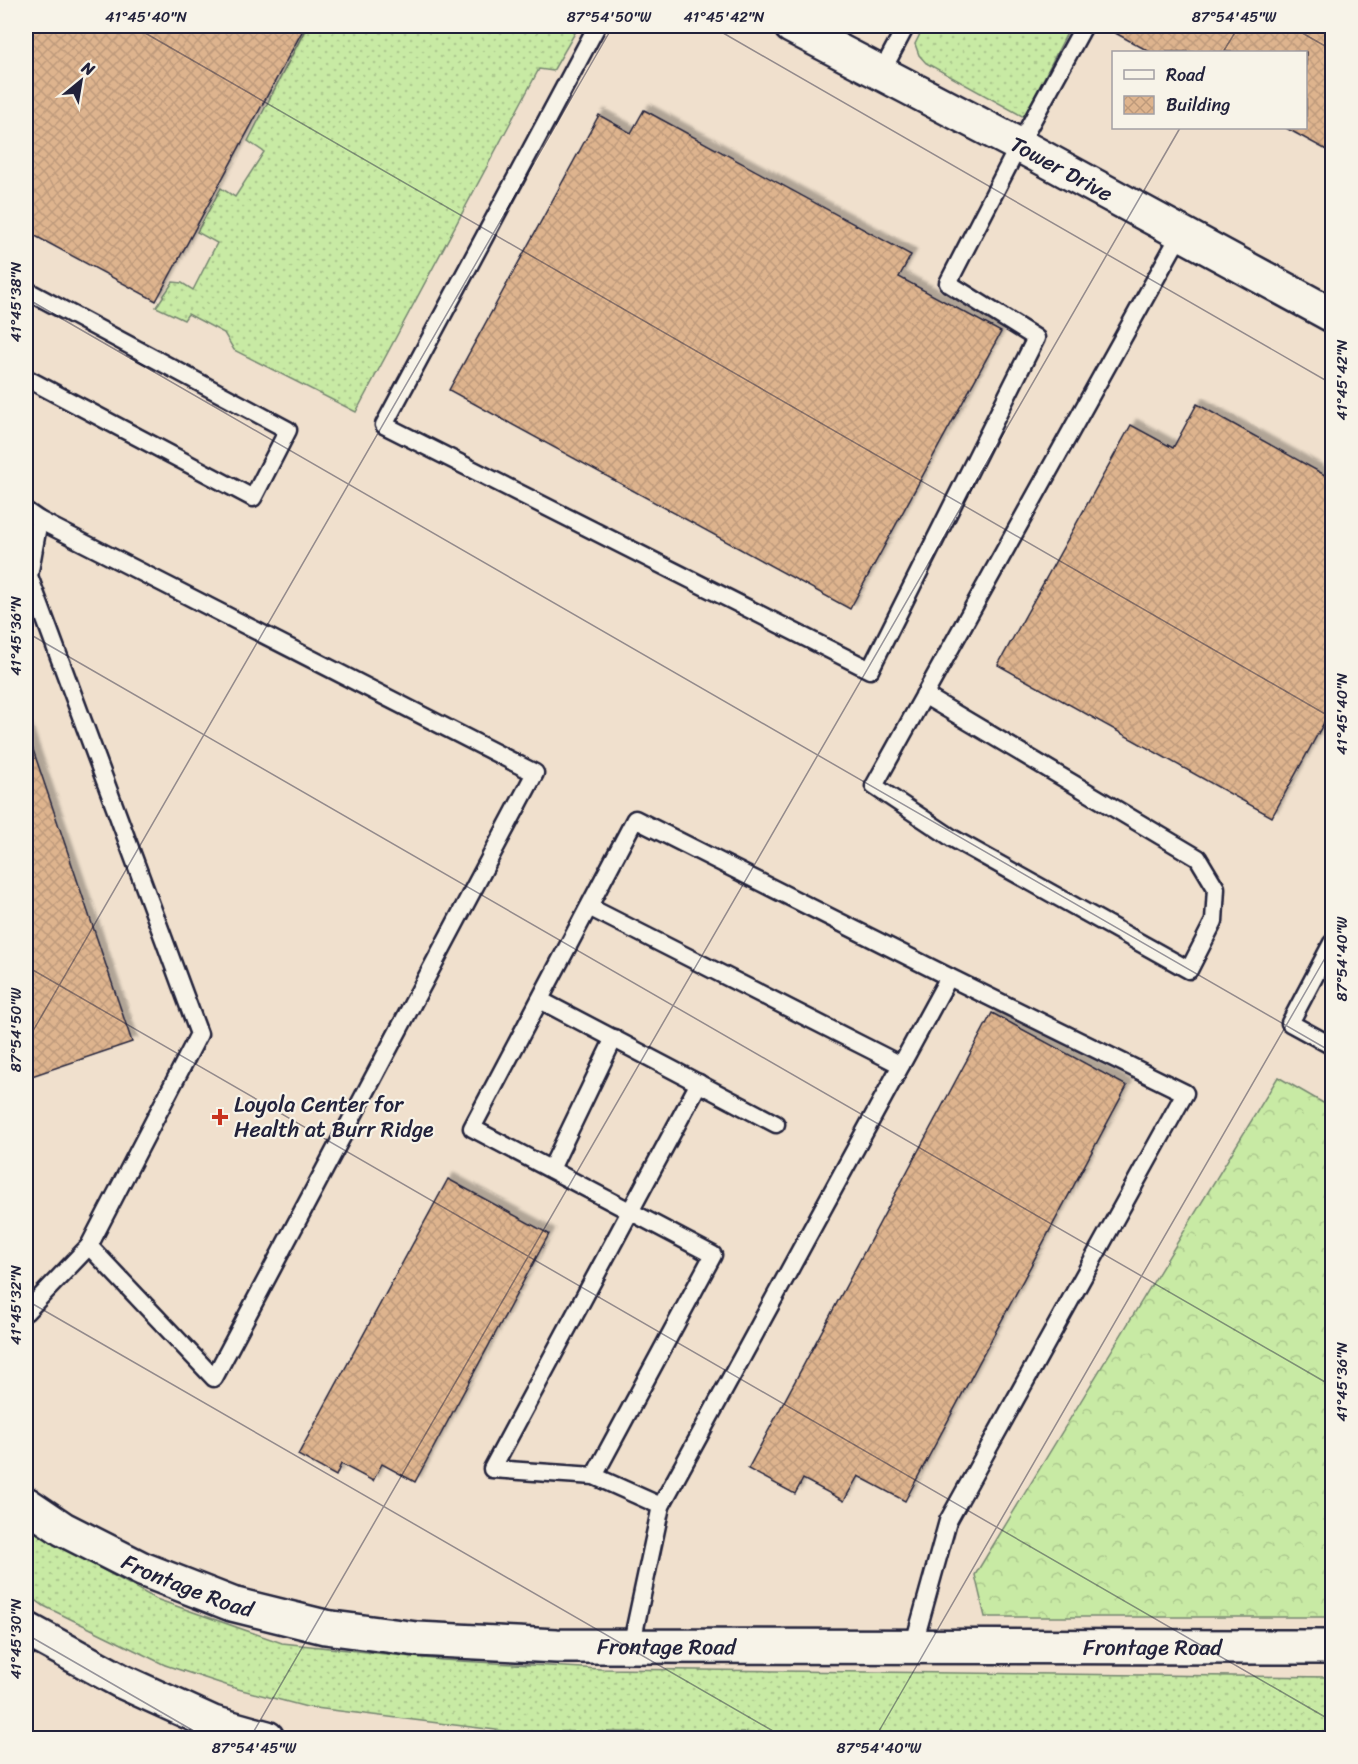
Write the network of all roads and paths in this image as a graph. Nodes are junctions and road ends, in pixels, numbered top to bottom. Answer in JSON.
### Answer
{"nodes":[{"id":1,"x":597,"y":26,"type":"edge"},
{"id":2,"x":791,"y":26,"type":"edge"},
{"id":3,"x":906,"y":26,"type":"edge"},
{"id":4,"x":1084,"y":26,"type":"edge"},
{"id":5,"x":881,"y":73,"type":"junction"},
{"id":6,"x":1019,"y":145,"type":"junction"},
{"id":7,"x":1181,"y":233,"type":"junction"},
{"id":8,"x":26,"y":290,"type":"edge"},
{"id":9,"x":1332,"y":315,"type":"edge"},
{"id":10,"x":26,"y":378,"type":"edge"},
{"id":11,"x":32,"y":515,"type":"edge"},
{"id":12,"x":924,"y":695,"type":"junction"},
{"id":13,"x":589,"y":907,"type":"junction"},
{"id":14,"x":1332,"y":943,"type":"edge"},
{"id":15,"x":948,"y":977,"type":"junction"},
{"id":16,"x":540,"y":1000,"type":"junction"},
{"id":17,"x":614,"y":1038,"type":"junction"},
{"id":18,"x":1332,"y":1046,"type":"edge"},
{"id":19,"x":901,"y":1065,"type":"junction"},
{"id":20,"x":699,"y":1083,"type":"junction"},
{"id":21,"x":776,"y":1124,"type":"dead end"},
{"id":22,"x":551,"y":1169,"type":"junction"},
{"id":23,"x":630,"y":1211,"type":"junction"},
{"id":24,"x":89,"y":1246,"type":"junction"},
{"id":25,"x":26,"y":1312,"type":"edge"},
{"id":26,"x":594,"y":1476,"type":"junction"},
{"id":27,"x":26,"y":1504,"type":"edge"},
{"id":28,"x":661,"y":1506,"type":"junction"},
{"id":29,"x":26,"y":1629,"type":"edge"},
{"id":30,"x":631,"y":1647,"type":"junction"},
{"id":31,"x":913,"y":1647,"type":"junction"},
{"id":32,"x":1332,"y":1647,"type":"edge"},
{"id":33,"x":267,"y":1738,"type":"edge"}],
"edges":[{"from":1,"to":6,"type":"lane"},
{"from":2,"to":5,"type":"main road","name":"Tower Drive"},
{"from":3,"to":5,"type":"lane"},
{"from":4,"to":6,"type":"lane"},
{"from":5,"to":6,"type":"main road","name":"Tower Drive"},
{"from":6,"to":7,"type":"main road","name":"Tower Drive"},
{"from":7,"to":9,"type":"main road","name":"Tower Drive"},
{"from":7,"to":12,"type":"lane"},
{"from":8,"to":10,"type":"lane"},
{"from":11,"to":24,"type":"lane"},
{"from":11,"to":24,"type":"lane"},
{"from":12,"to":12,"type":"lane"},
{"from":13,"to":15,"type":"lane"},
{"from":13,"to":16,"type":"lane"},
{"from":13,"to":19,"type":"lane"},
{"from":14,"to":18,"type":"lane"},
{"from":15,"to":19,"type":"lane"},
{"from":15,"to":31,"type":"lane"},
{"from":16,"to":17,"type":"lane"},
{"from":16,"to":22,"type":"lane"},
{"from":17,"to":20,"type":"lane"},
{"from":17,"to":22,"type":"lane"},
{"from":19,"to":28,"type":"lane"},
{"from":20,"to":21,"type":"lane"},
{"from":20,"to":23,"type":"lane"},
{"from":22,"to":23,"type":"lane"},
{"from":23,"to":26,"type":"lane"},
{"from":23,"to":26,"type":"lane"},
{"from":24,"to":25,"type":"lane"},
{"from":26,"to":28,"type":"lane"},
{"from":27,"to":30,"type":"main road","name":"Frontage Road"},
{"from":28,"to":30,"type":"lane"},
{"from":29,"to":33,"type":"main road"},
{"from":30,"to":31,"type":"main road","name":"Frontage Road"},
{"from":31,"to":32,"type":"main road","name":"Frontage Road"}]}
